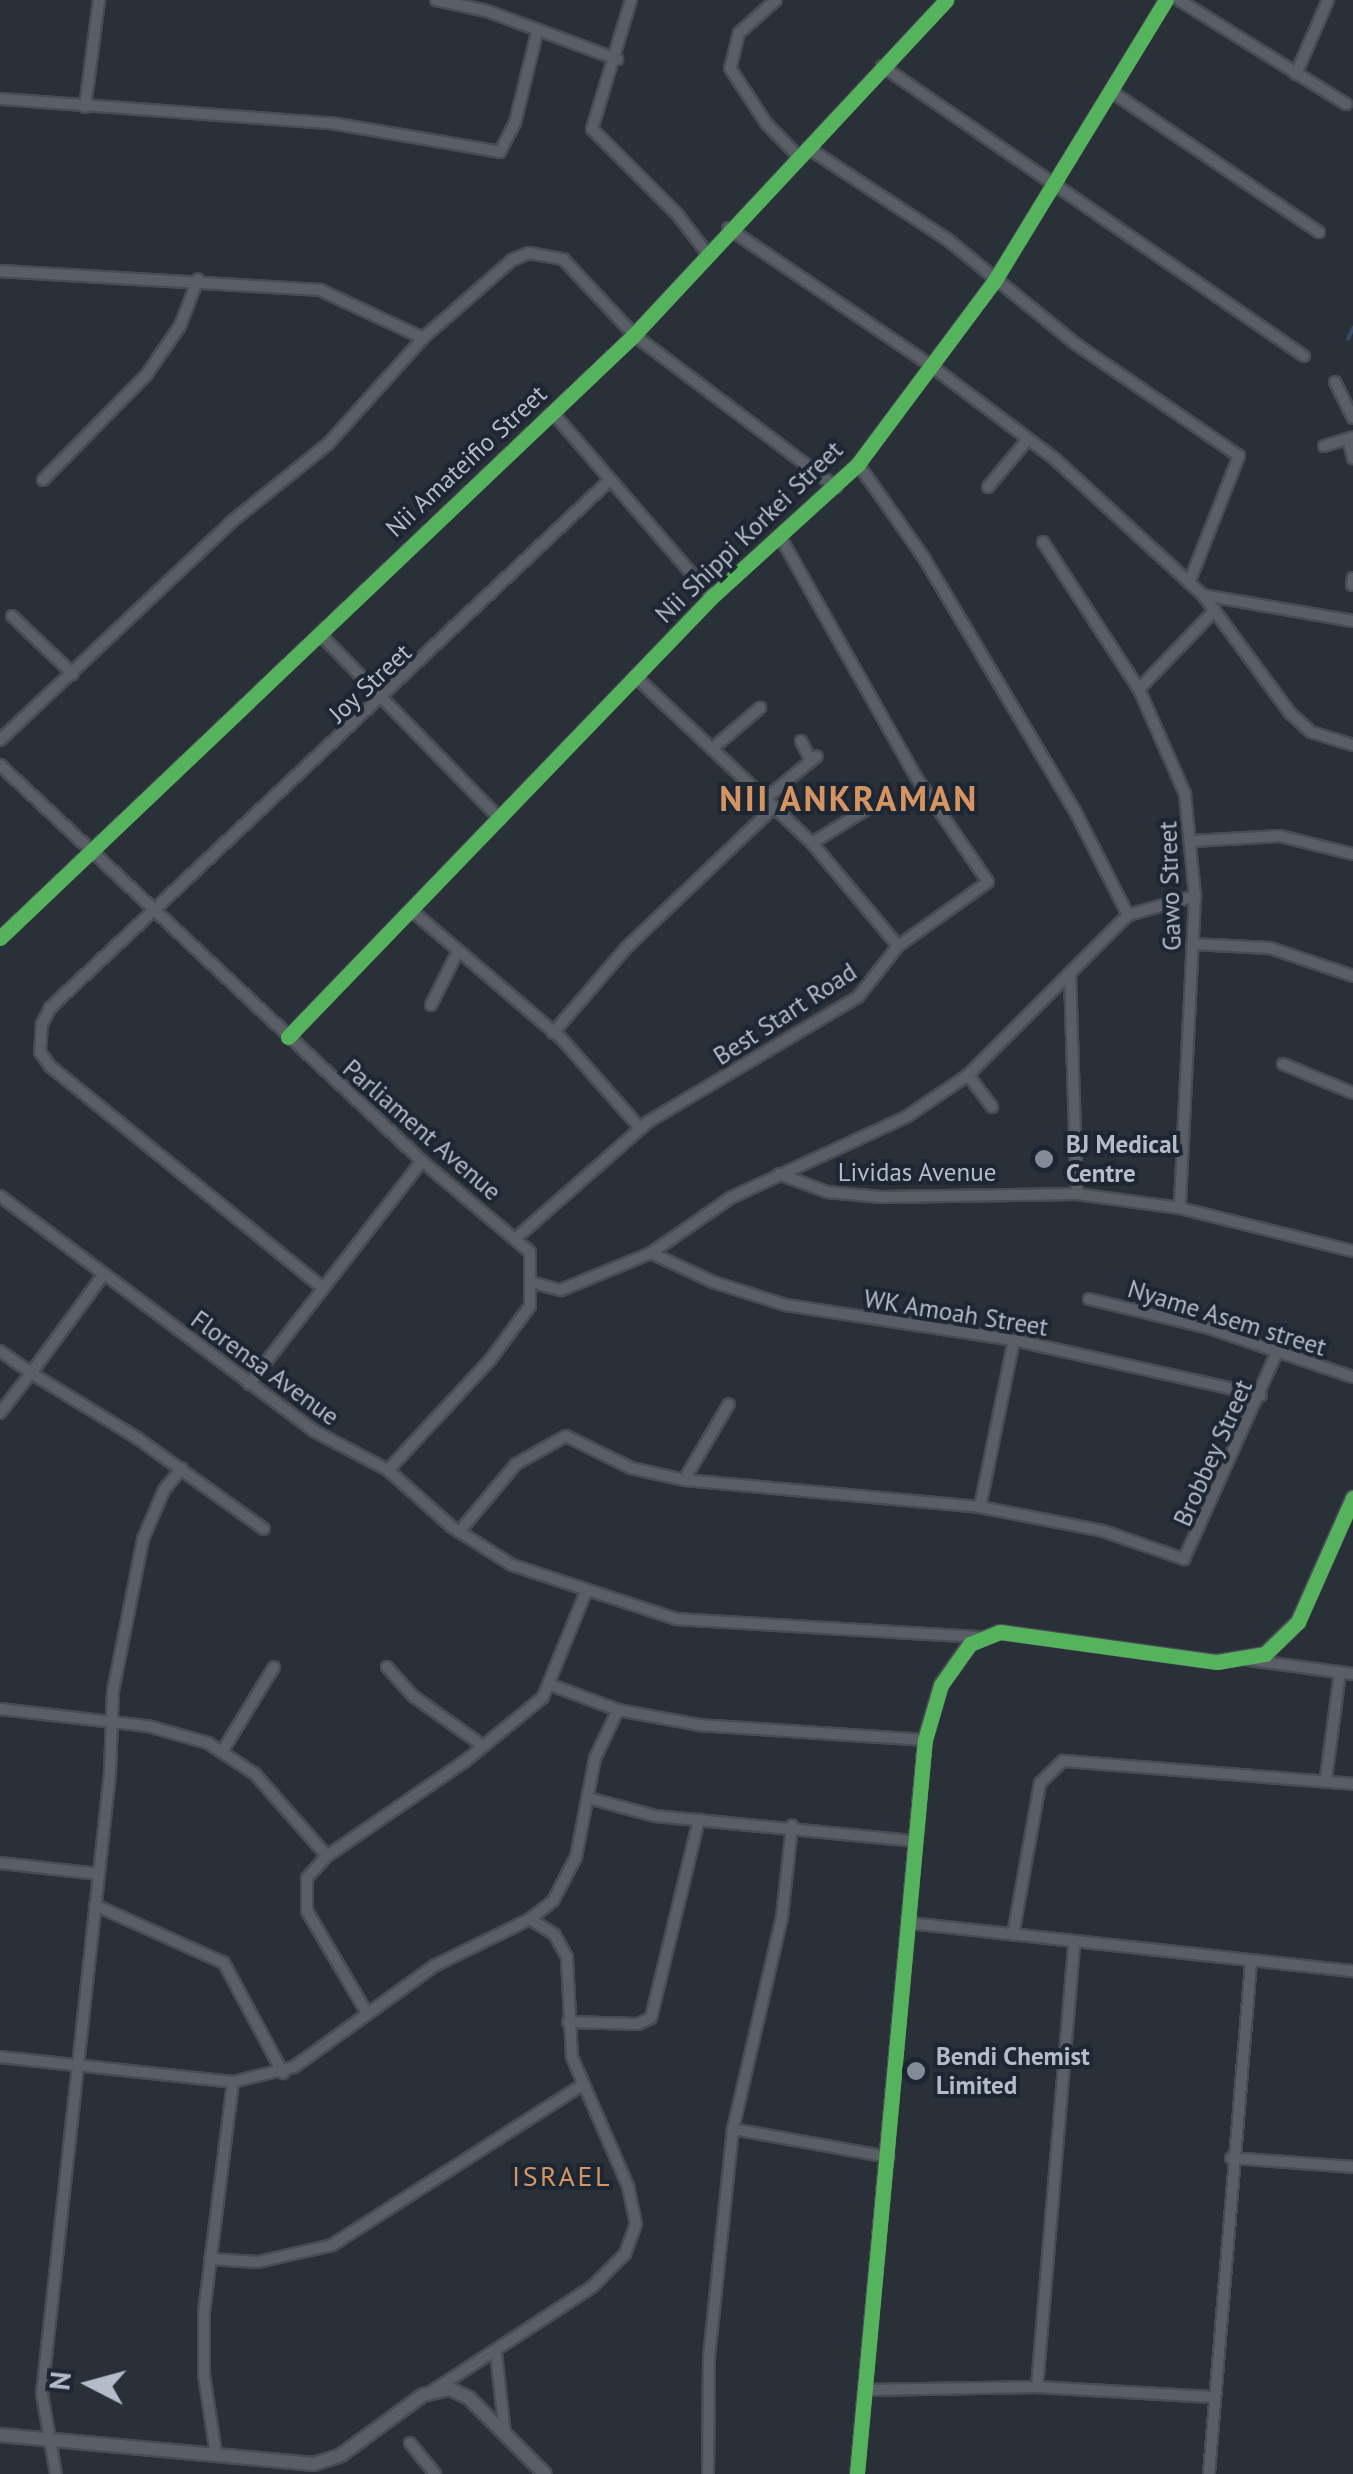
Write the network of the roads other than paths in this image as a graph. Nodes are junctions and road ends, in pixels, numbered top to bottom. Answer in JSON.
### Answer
{"nodes":[{"id":1,"x":99,"y":0,"type":"edge"},
{"id":2,"x":436,"y":0,"type":"edge"},
{"id":3,"x":631,"y":0,"type":"edge"},
{"id":4,"x":776,"y":0,"type":"edge"},
{"id":5,"x":946,"y":0,"type":"edge"},
{"id":6,"x":1166,"y":0,"type":"edge"},
{"id":7,"x":1179,"y":0,"type":"edge"},
{"id":8,"x":1328,"y":0,"type":"edge"},
{"id":9,"x":489,"y":5,"type":"edge"},
{"id":10,"x":537,"y":32,"type":"junction"},
{"id":11,"x":617,"y":59,"type":"junction"},
{"id":12,"x":882,"y":66,"type":"junction"},
{"id":13,"x":1296,"y":74,"type":"junction"},
{"id":14,"x":1112,"y":92,"type":"junction"},
{"id":15,"x":0,"y":99,"type":"edge"},
{"id":16,"x":1346,"y":104,"type":"dead end"},
{"id":17,"x":85,"y":107,"type":"junction"},
{"id":18,"x":808,"y":148,"type":"junction"},
{"id":19,"x":799,"y":157,"type":"junction"},
{"id":20,"x":1050,"y":185,"type":"junction"},
{"id":21,"x":728,"y":228,"type":"junction"},
{"id":22,"x":1318,"y":232,"type":"dead end"},
{"id":23,"x":707,"y":254,"type":"junction"},
{"id":24,"x":0,"y":271,"type":"edge"},
{"id":25,"x":198,"y":279,"type":"junction"},
{"id":26,"x":995,"y":280,"type":"junction"},
{"id":27,"x":634,"y":335,"type":"junction"},
{"id":28,"x":423,"y":338,"type":"junction"},
{"id":29,"x":1304,"y":356,"type":"dead end"},
{"id":30,"x":930,"y":365,"type":"junction"},
{"id":31,"x":1335,"y":382,"type":"dead end"},
{"id":32,"x":554,"y":413,"type":"junction"},
{"id":33,"x":1353,"y":418,"type":"edge"},
{"id":34,"x":1028,"y":438,"type":"junction"},
{"id":35,"x":1351,"y":438,"type":"edge"},
{"id":36,"x":1324,"y":446,"type":"dead end"},
{"id":37,"x":1353,"y":458,"type":"edge"},
{"id":38,"x":858,"y":464,"type":"junction"},
{"id":39,"x":43,"y":480,"type":"dead end"},
{"id":40,"x":610,"y":480,"type":"junction"},
{"id":41,"x":836,"y":487,"type":"junction"},
{"id":42,"x":988,"y":487,"type":"dead end"},
{"id":43,"x":782,"y":540,"type":"junction"},
{"id":44,"x":1043,"y":542,"type":"dead end"},
{"id":45,"x":1189,"y":583,"type":"junction"},
{"id":46,"x":1202,"y":595,"type":"junction"},
{"id":47,"x":712,"y":597,"type":"junction"},
{"id":48,"x":1215,"y":610,"type":"junction"},
{"id":49,"x":12,"y":616,"type":"dead end"},
{"id":50,"x":1353,"y":621,"type":"edge"},
{"id":51,"x":320,"y":634,"type":"junction"},
{"id":52,"x":73,"y":674,"type":"junction"},
{"id":53,"x":636,"y":678,"type":"junction"},
{"id":54,"x":1139,"y":689,"type":"junction"},
{"id":55,"x":382,"y":697,"type":"junction"},
{"id":56,"x":760,"y":708,"type":"dead end"},
{"id":57,"x":0,"y":740,"type":"edge"},
{"id":58,"x":801,"y":741,"type":"dead end"},
{"id":59,"x":1353,"y":744,"type":"edge"},
{"id":60,"x":713,"y":748,"type":"junction"},
{"id":61,"x":0,"y":765,"type":"edge"},
{"id":62,"x":770,"y":803,"type":"junction"},
{"id":63,"x":867,"y":808,"type":"dead end"},
{"id":64,"x":500,"y":819,"type":"junction"},
{"id":65,"x":1193,"y":842,"type":"junction"},
{"id":66,"x":812,"y":843,"type":"junction"},
{"id":67,"x":91,"y":850,"type":"junction"},
{"id":68,"x":1353,"y":854,"type":"edge"},
{"id":69,"x":1195,"y":896,"type":"junction"},
{"id":70,"x":411,"y":910,"type":"junction"},
{"id":71,"x":156,"y":915,"type":"junction"},
{"id":72,"x":1128,"y":915,"type":"junction"},
{"id":73,"x":0,"y":938,"type":"edge"},
{"id":74,"x":1193,"y":944,"type":"junction"},
{"id":75,"x":898,"y":946,"type":"junction"},
{"id":76,"x":456,"y":955,"type":"junction"},
{"id":77,"x":1070,"y":974,"type":"junction"},
{"id":78,"x":1353,"y":976,"type":"edge"},
{"id":79,"x":431,"y":1005,"type":"dead end"},
{"id":80,"x":554,"y":1034,"type":"junction"},
{"id":81,"x":288,"y":1037,"type":"junction"},
{"id":82,"x":1284,"y":1064,"type":"dead end"},
{"id":83,"x":968,"y":1075,"type":"junction"},
{"id":84,"x":1353,"y":1094,"type":"edge"},
{"id":85,"x":992,"y":1107,"type":"dead end"},
{"id":86,"x":640,"y":1128,"type":"junction"},
{"id":87,"x":422,"y":1161,"type":"junction"},
{"id":88,"x":778,"y":1174,"type":"junction"},
{"id":89,"x":1078,"y":1194,"type":"junction"},
{"id":90,"x":0,"y":1196,"type":"edge"},
{"id":91,"x":1180,"y":1208,"type":"junction"},
{"id":92,"x":516,"y":1238,"type":"junction"},
{"id":93,"x":1353,"y":1251,"type":"edge"},
{"id":94,"x":651,"y":1253,"type":"junction"},
{"id":95,"x":104,"y":1274,"type":"junction"},
{"id":96,"x":534,"y":1283,"type":"junction"},
{"id":97,"x":323,"y":1288,"type":"junction"},
{"id":98,"x":1090,"y":1299,"type":"dead end"},
{"id":99,"x":1014,"y":1340,"type":"junction"},
{"id":100,"x":0,"y":1351,"type":"edge"},
{"id":101,"x":1277,"y":1352,"type":"junction"},
{"id":102,"x":32,"y":1373,"type":"junction"},
{"id":103,"x":1353,"y":1378,"type":"edge"},
{"id":104,"x":248,"y":1384,"type":"junction"},
{"id":105,"x":1261,"y":1395,"type":"junction"},
{"id":106,"x":729,"y":1404,"type":"dead end"},
{"id":107,"x":0,"y":1413,"type":"edge"},
{"id":108,"x":182,"y":1468,"type":"junction"},
{"id":109,"x":388,"y":1470,"type":"junction"},
{"id":110,"x":684,"y":1480,"type":"junction"},
{"id":111,"x":1353,"y":1498,"type":"edge"},
{"id":112,"x":980,"y":1507,"type":"junction"},
{"id":113,"x":264,"y":1529,"type":"dead end"},
{"id":114,"x":460,"y":1532,"type":"junction"},
{"id":115,"x":584,"y":1594,"type":"junction"},
{"id":116,"x":981,"y":1637,"type":"junction"},
{"id":117,"x":1248,"y":1660,"type":"junction"},
{"id":118,"x":274,"y":1667,"type":"dead end"},
{"id":119,"x":388,"y":1667,"type":"dead end"},
{"id":120,"x":1340,"y":1672,"type":"junction"},
{"id":121,"x":1353,"y":1674,"type":"edge"},
{"id":122,"x":551,"y":1684,"type":"junction"},
{"id":123,"x":0,"y":1708,"type":"edge"},
{"id":124,"x":618,"y":1710,"type":"junction"},
{"id":125,"x":111,"y":1722,"type":"junction"},
{"id":126,"x":925,"y":1740,"type":"junction"},
{"id":127,"x":483,"y":1746,"type":"junction"},
{"id":128,"x":223,"y":1750,"type":"junction"},
{"id":129,"x":1326,"y":1778,"type":"junction"},
{"id":130,"x":1353,"y":1784,"type":"edge"},
{"id":131,"x":592,"y":1799,"type":"junction"},
{"id":132,"x":698,"y":1820,"type":"junction"},
{"id":133,"x":792,"y":1826,"type":"junction"},
{"id":134,"x":916,"y":1842,"type":"junction"},
{"id":135,"x":327,"y":1856,"type":"junction"},
{"id":136,"x":0,"y":1863,"type":"edge"},
{"id":137,"x":98,"y":1874,"type":"junction"},
{"id":138,"x":95,"y":1905,"type":"junction"},
{"id":139,"x":530,"y":1918,"type":"junction"},
{"id":140,"x":909,"y":1923,"type":"junction"},
{"id":141,"x":1014,"y":1934,"type":"junction"},
{"id":142,"x":1074,"y":1942,"type":"junction"},
{"id":143,"x":1251,"y":1963,"type":"junction"},
{"id":144,"x":1353,"y":1972,"type":"edge"},
{"id":145,"x":367,"y":2013,"type":"junction"},
{"id":146,"x":568,"y":2022,"type":"junction"},
{"id":147,"x":0,"y":2056,"type":"edge"},
{"id":148,"x":76,"y":2066,"type":"junction"},
{"id":149,"x":283,"y":2072,"type":"junction"},
{"id":150,"x":233,"y":2082,"type":"junction"},
{"id":151,"x":581,"y":2086,"type":"junction"},
{"id":152,"x":733,"y":2129,"type":"junction"},
{"id":153,"x":888,"y":2158,"type":"junction"},
{"id":154,"x":1232,"y":2158,"type":"junction"},
{"id":155,"x":1353,"y":2167,"type":"edge"},
{"id":156,"x":210,"y":2260,"type":"junction"},
{"id":157,"x":496,"y":2353,"type":"junction"},
{"id":158,"x":1037,"y":2387,"type":"junction"},
{"id":159,"x":866,"y":2390,"type":"junction"},
{"id":160,"x":433,"y":2391,"type":"junction"},
{"id":161,"x":1212,"y":2397,"type":"junction"},
{"id":162,"x":0,"y":2434,"type":"edge"},
{"id":163,"x":505,"y":2435,"type":"junction"},
{"id":164,"x":50,"y":2438,"type":"junction"},
{"id":165,"x":410,"y":2443,"type":"dead end"},
{"id":166,"x":216,"y":2454,"type":"junction"},
{"id":167,"x":56,"y":2474,"type":"edge"},
{"id":168,"x":435,"y":2474,"type":"edge"},
{"id":169,"x":545,"y":2474,"type":"edge"},
{"id":170,"x":708,"y":2474,"type":"edge"},
{"id":171,"x":858,"y":2474,"type":"edge"},
{"id":172,"x":1209,"y":2474,"type":"edge"}],
"edges":[{"from":1,"to":17,"type":"street"},
{"from":2,"to":9,"type":"street"},
{"from":3,"to":11,"type":"street"},
{"from":4,"to":19,"type":"street"},
{"from":5,"to":12,"type":"street","name":"Nii Amateifio Street"},
{"from":6,"to":14,"type":"street","name":"Nii Shippi Korkei Street"},
{"from":7,"to":13,"type":"street"},
{"from":8,"to":13,"type":"street"},
{"from":9,"to":10,"type":"street"},
{"from":10,"to":11,"type":"street"},
{"from":10,"to":17,"type":"street"},
{"from":11,"to":23,"type":"street"},
{"from":12,"to":18,"type":"street","name":"Nii Amateifio Street"},
{"from":12,"to":20,"type":"street"},
{"from":13,"to":16,"type":"street"},
{"from":14,"to":20,"type":"street","name":"Nii Shippi Korkei Street"},
{"from":14,"to":22,"type":"street"},
{"from":15,"to":17,"type":"street"},
{"from":18,"to":19,"type":"street","name":"Nii Amateifio Street"},
{"from":18,"to":26,"type":"street"},
{"from":19,"to":21,"type":"street","name":"Nii Amateifio Street"},
{"from":20,"to":26,"type":"street","name":"Nii Shippi Korkei Street"},
{"from":20,"to":29,"type":"street"},
{"from":21,"to":23,"type":"street","name":"Nii Amateifio Street"},
{"from":21,"to":30,"type":"street"},
{"from":23,"to":27,"type":"street","name":"Nii Amateifio Street"},
{"from":24,"to":25,"type":"street"},
{"from":25,"to":28,"type":"street"},
{"from":25,"to":39,"type":"street"},
{"from":26,"to":30,"type":"street","name":"Nii Shippi Korkei Street"},
{"from":26,"to":45,"type":"street"},
{"from":27,"to":28,"type":"street"},
{"from":27,"to":32,"type":"street","name":"Nii Amateifio Street"},
{"from":27,"to":41,"type":"street"},
{"from":28,"to":52,"type":"street"},
{"from":30,"to":34,"type":"street"},
{"from":30,"to":38,"type":"street","name":"Nii Shippi Korkei Street"},
{"from":31,"to":33,"type":"street"},
{"from":32,"to":40,"type":"street"},
{"from":32,"to":51,"type":"street","name":"Nii Amateifio Street"},
{"from":34,"to":42,"type":"street"},
{"from":34,"to":45,"type":"street"},
{"from":35,"to":36,"type":"street"},
{"from":35,"to":37,"type":"street"},
{"from":38,"to":41,"type":"street","name":"Nii Shippi Korkei Street"},
{"from":38,"to":72,"type":"street"},
{"from":40,"to":47,"type":"street"},
{"from":40,"to":55,"type":"street","name":"Joy Street"},
{"from":41,"to":43,"type":"street","name":"Nii Shippi Korkei Street"},
{"from":43,"to":47,"type":"street","name":"Nii Shippi Korkei Street"},
{"from":43,"to":75,"type":"street","name":"Best Start Road"},
{"from":44,"to":54,"type":"street","name":"Gawo Street"},
{"from":45,"to":46,"type":"street"},
{"from":46,"to":48,"type":"street"},
{"from":46,"to":50,"type":"street"},
{"from":47,"to":53,"type":"street","name":"Nii Shippi Korkei Street"},
{"from":48,"to":54,"type":"street"},
{"from":48,"to":59,"type":"street"},
{"from":49,"to":52,"type":"street"},
{"from":51,"to":55,"type":"street"},
{"from":51,"to":67,"type":"street","name":"Nii Amateifio Street"},
{"from":52,"to":57,"type":"street"},
{"from":53,"to":60,"type":"street"},
{"from":53,"to":64,"type":"street","name":"Nii Shippi Korkei Street"},
{"from":54,"to":65,"type":"street","name":"Gawo Street"},
{"from":55,"to":64,"type":"street"},
{"from":55,"to":71,"type":"street","name":"Joy Street"},
{"from":56,"to":60,"type":"street"},
{"from":58,"to":62,"type":"street"},
{"from":60,"to":62,"type":"street"},
{"from":61,"to":67,"type":"street","name":"Parliament Avenue"},
{"from":62,"to":66,"type":"street"},
{"from":62,"to":80,"type":"street"},
{"from":63,"to":66,"type":"street"},
{"from":64,"to":70,"type":"street","name":"Nii Shippi Korkei Street"},
{"from":65,"to":68,"type":"street"},
{"from":65,"to":69,"type":"street","name":"Gawo Street"},
{"from":66,"to":75,"type":"street"},
{"from":67,"to":71,"type":"street","name":"Parliament Avenue"},
{"from":67,"to":73,"type":"street","name":"Nii Amateifio Street"},
{"from":69,"to":72,"type":"street"},
{"from":69,"to":74,"type":"street","name":"Gawo Street"},
{"from":70,"to":76,"type":"street"},
{"from":70,"to":81,"type":"street","name":"Nii Shippi Korkei Street"},
{"from":71,"to":81,"type":"street","name":"Parliament Avenue"},
{"from":71,"to":97,"type":"street","name":"Joy Street"},
{"from":72,"to":77,"type":"street"},
{"from":74,"to":78,"type":"street"},
{"from":74,"to":91,"type":"street","name":"Gawo Street"},
{"from":75,"to":86,"type":"street","name":"Best Start Road"},
{"from":76,"to":79,"type":"street"},
{"from":76,"to":80,"type":"street"},
{"from":77,"to":83,"type":"street"},
{"from":77,"to":89,"type":"street"},
{"from":80,"to":86,"type":"street"},
{"from":81,"to":87,"type":"street","name":"Parliament Avenue"},
{"from":82,"to":84,"type":"street"},
{"from":83,"to":85,"type":"street"},
{"from":83,"to":88,"type":"street"},
{"from":86,"to":92,"type":"street","name":"Best Start Road"},
{"from":87,"to":92,"type":"street","name":"Parliament Avenue"},
{"from":87,"to":97,"type":"street"},
{"from":88,"to":89,"type":"street","name":"Lividas Avenue"},
{"from":88,"to":94,"type":"street"},
{"from":89,"to":91,"type":"street","name":"Lividas Avenue"},
{"from":90,"to":95,"type":"street","name":"Florensa Avenue"},
{"from":91,"to":93,"type":"street","name":"Lividas Avenue"},
{"from":92,"to":96,"type":"street","name":"Parliament Avenue"},
{"from":94,"to":96,"type":"street"},
{"from":94,"to":99,"type":"street","name":"WK Amoah Street"},
{"from":95,"to":102,"type":"street"},
{"from":95,"to":104,"type":"street","name":"Florensa Avenue"},
{"from":96,"to":109,"type":"street"},
{"from":97,"to":104,"type":"street"},
{"from":98,"to":101,"type":"street","name":"Nyame Asem street"},
{"from":99,"to":105,"type":"street","name":"WK Amoah Street"},
{"from":99,"to":112,"type":"street"},
{"from":100,"to":102,"type":"street"},
{"from":101,"to":103,"type":"street","name":"Nyame Asem street"},
{"from":101,"to":105,"type":"street","name":"Brobbey Street"},
{"from":102,"to":107,"type":"street"},
{"from":102,"to":108,"type":"street"},
{"from":104,"to":109,"type":"street","name":"Florensa Avenue"},
{"from":105,"to":112,"type":"street","name":"Brobbey Street"},
{"from":106,"to":110,"type":"street"},
{"from":108,"to":113,"type":"street"},
{"from":108,"to":125,"type":"street"},
{"from":109,"to":114,"type":"street","name":"Florensa Avenue"},
{"from":110,"to":112,"type":"street"},
{"from":110,"to":114,"type":"street"},
{"from":111,"to":117,"type":"street"},
{"from":114,"to":115,"type":"street","name":"Florensa Avenue"},
{"from":115,"to":116,"type":"street","name":"Florensa Avenue"},
{"from":115,"to":122,"type":"street"},
{"from":116,"to":117,"type":"street"},
{"from":116,"to":126,"type":"street"},
{"from":117,"to":120,"type":"street"},
{"from":118,"to":128,"type":"street"},
{"from":119,"to":127,"type":"street"},
{"from":120,"to":121,"type":"street"},
{"from":120,"to":129,"type":"street"},
{"from":122,"to":124,"type":"street"},
{"from":122,"to":127,"type":"street"},
{"from":123,"to":125,"type":"street"},
{"from":124,"to":126,"type":"street"},
{"from":124,"to":131,"type":"street"},
{"from":125,"to":128,"type":"street"},
{"from":125,"to":137,"type":"street"},
{"from":126,"to":134,"type":"street"},
{"from":127,"to":135,"type":"street"},
{"from":128,"to":135,"type":"street"},
{"from":129,"to":130,"type":"street"},
{"from":129,"to":141,"type":"street"},
{"from":131,"to":132,"type":"street"},
{"from":131,"to":139,"type":"street"},
{"from":132,"to":133,"type":"street"},
{"from":132,"to":146,"type":"street"},
{"from":133,"to":134,"type":"street"},
{"from":133,"to":152,"type":"street"},
{"from":134,"to":140,"type":"street"},
{"from":135,"to":145,"type":"street"},
{"from":136,"to":137,"type":"street"},
{"from":137,"to":138,"type":"street"},
{"from":138,"to":148,"type":"street"},
{"from":138,"to":149,"type":"street"},
{"from":139,"to":145,"type":"street"},
{"from":139,"to":146,"type":"street"},
{"from":140,"to":141,"type":"street"},
{"from":140,"to":153,"type":"street"},
{"from":141,"to":142,"type":"street"},
{"from":142,"to":143,"type":"street"},
{"from":142,"to":158,"type":"street"},
{"from":143,"to":144,"type":"street"},
{"from":143,"to":154,"type":"street"},
{"from":145,"to":149,"type":"street"},
{"from":146,"to":151,"type":"street"},
{"from":147,"to":148,"type":"street"},
{"from":148,"to":150,"type":"street"},
{"from":148,"to":164,"type":"street"},
{"from":149,"to":150,"type":"street"},
{"from":150,"to":156,"type":"street"},
{"from":151,"to":156,"type":"street"},
{"from":151,"to":157,"type":"street"},
{"from":152,"to":153,"type":"street"},
{"from":152,"to":170,"type":"street"},
{"from":153,"to":159,"type":"street"},
{"from":154,"to":155,"type":"street"},
{"from":154,"to":161,"type":"street"},
{"from":156,"to":166,"type":"street"},
{"from":157,"to":160,"type":"street"},
{"from":157,"to":163,"type":"street"},
{"from":158,"to":159,"type":"street"},
{"from":158,"to":161,"type":"street"},
{"from":159,"to":171,"type":"street"},
{"from":160,"to":163,"type":"street"},
{"from":160,"to":166,"type":"street"},
{"from":161,"to":172,"type":"street"},
{"from":162,"to":164,"type":"street"},
{"from":163,"to":169,"type":"street"},
{"from":164,"to":166,"type":"street"},
{"from":164,"to":167,"type":"street"},
{"from":165,"to":168,"type":"street"}]}
